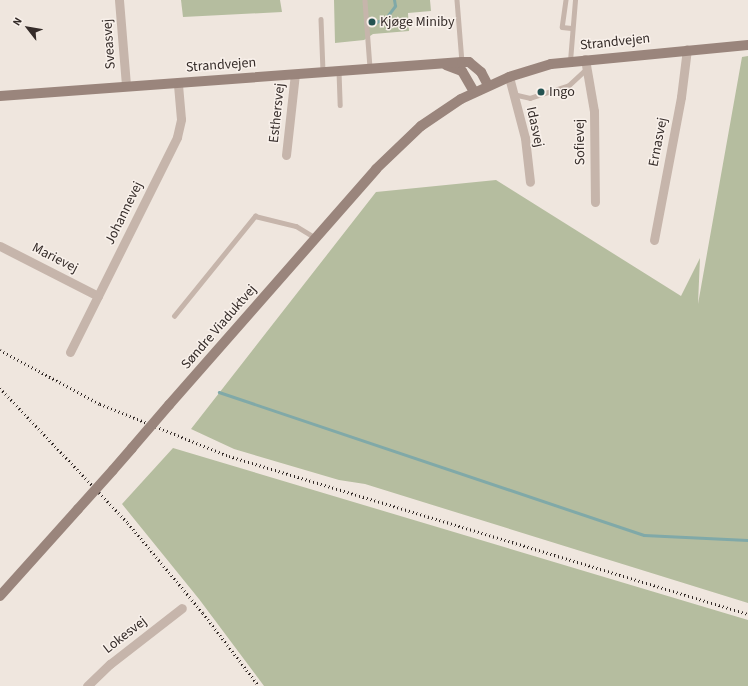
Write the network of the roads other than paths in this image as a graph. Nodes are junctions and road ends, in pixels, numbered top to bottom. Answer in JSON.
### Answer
{"nodes":[{"id":1,"x":119,"y":0,"type":"edge"},
{"id":2,"x":457,"y":0,"type":"edge"},
{"id":3,"x":566,"y":0,"type":"edge"},
{"id":4,"x":575,"y":0,"type":"edge"},
{"id":5,"x":365,"y":1,"type":"edge"},
{"id":6,"x":321,"y":19,"type":"dead end"},
{"id":7,"x":571,"y":28,"type":"junction"},
{"id":8,"x":748,"y":45,"type":"edge"},
{"id":9,"x":687,"y":49,"type":"junction"},
{"id":10,"x":570,"y":61,"type":"junction"},
{"id":11,"x":462,"y":62,"type":"junction"},
{"id":12,"x":586,"y":63,"type":"junction"},
{"id":13,"x":444,"y":64,"type":"junction"},
{"id":14,"x":370,"y":68,"type":"junction"},
{"id":15,"x":339,"y":70,"type":"junction"},
{"id":16,"x":323,"y":72,"type":"junction"},
{"id":17,"x":295,"y":74,"type":"junction"},
{"id":18,"x":509,"y":77,"type":"junction"},
{"id":19,"x":178,"y":82,"type":"junction"},
{"id":20,"x":488,"y":85,"type":"junction"},
{"id":21,"x":126,"y":86,"type":"junction"},
{"id":22,"x":474,"y":92,"type":"junction"},
{"id":23,"x":513,"y":94,"type":"junction"},
{"id":24,"x":0,"y":96,"type":"edge"},
{"id":25,"x":340,"y":105,"type":"dead end"},
{"id":26,"x":286,"y":155,"type":"dead end"},
{"id":27,"x":530,"y":182,"type":"dead end"},
{"id":28,"x":595,"y":202,"type":"dead end"},
{"id":29,"x":316,"y":238,"type":"junction"},
{"id":30,"x":654,"y":240,"type":"dead end"},
{"id":31,"x":0,"y":246,"type":"edge"},
{"id":32,"x":98,"y":296,"type":"junction"},
{"id":33,"x":174,"y":316,"type":"dead end"},
{"id":34,"x":70,"y":352,"type":"dead end"},
{"id":35,"x":0,"y":596,"type":"edge"},
{"id":36,"x":182,"y":608,"type":"dead end"},
{"id":37,"x":86,"y":686,"type":"edge"}],
"edges":[{"from":1,"to":21,"type":"street","name":"Sveasvej"},
{"from":2,"to":11,"type":"lane"},
{"from":3,"to":7,"type":"lane"},
{"from":4,"to":7,"type":"lane"},
{"from":5,"to":14,"type":"lane"},
{"from":6,"to":16,"type":"lane"},
{"from":7,"to":10,"type":"lane"},
{"from":8,"to":9,"type":"main road","name":"Strandvejen"},
{"from":9,"to":12,"type":"main road","name":"Strandvejen"},
{"from":9,"to":30,"type":"street","name":"Ernasvej"},
{"from":10,"to":12,"type":"main road","name":"Strandvejen"},
{"from":10,"to":18,"type":"main road","name":"Strandvejen"},
{"from":11,"to":13,"type":"main road","name":"Strandvejen"},
{"from":11,"to":20,"type":"main road"},
{"from":12,"to":23,"type":"lane"},
{"from":12,"to":28,"type":"street","name":"Sofievej"},
{"from":13,"to":14,"type":"main road","name":"Strandvejen"},
{"from":13,"to":22,"type":"main road","name":"Strandvejen"},
{"from":14,"to":15,"type":"main road","name":"Strandvejen"},
{"from":15,"to":16,"type":"main road","name":"Strandvejen"},
{"from":15,"to":25,"type":"lane"},
{"from":16,"to":17,"type":"main road","name":"Strandvejen"},
{"from":17,"to":19,"type":"main road","name":"Strandvejen"},
{"from":17,"to":26,"type":"street","name":"Esthersvej"},
{"from":18,"to":20,"type":"main road","name":"Strandvejen"},
{"from":18,"to":23,"type":"street","name":"Idasvej"},
{"from":19,"to":21,"type":"main road","name":"Strandvejen"},
{"from":19,"to":32,"type":"street","name":"Johannevej"},
{"from":20,"to":22,"type":"main road","name":"Strandvejen"},
{"from":21,"to":24,"type":"main road","name":"Strandvejen"},
{"from":22,"to":29,"type":"main road","name":"Søndre Viaduktvej"},
{"from":23,"to":27,"type":"street","name":"Idasvej"},
{"from":29,"to":33,"type":"lane"},
{"from":29,"to":35,"type":"main road","name":"Søndre Viaduktvej","bridge":true},
{"from":31,"to":32,"type":"street","name":"Marievej"},
{"from":32,"to":34,"type":"street","name":"Johannevej"},
{"from":36,"to":37,"type":"street","name":"Lokesvej"}]}
